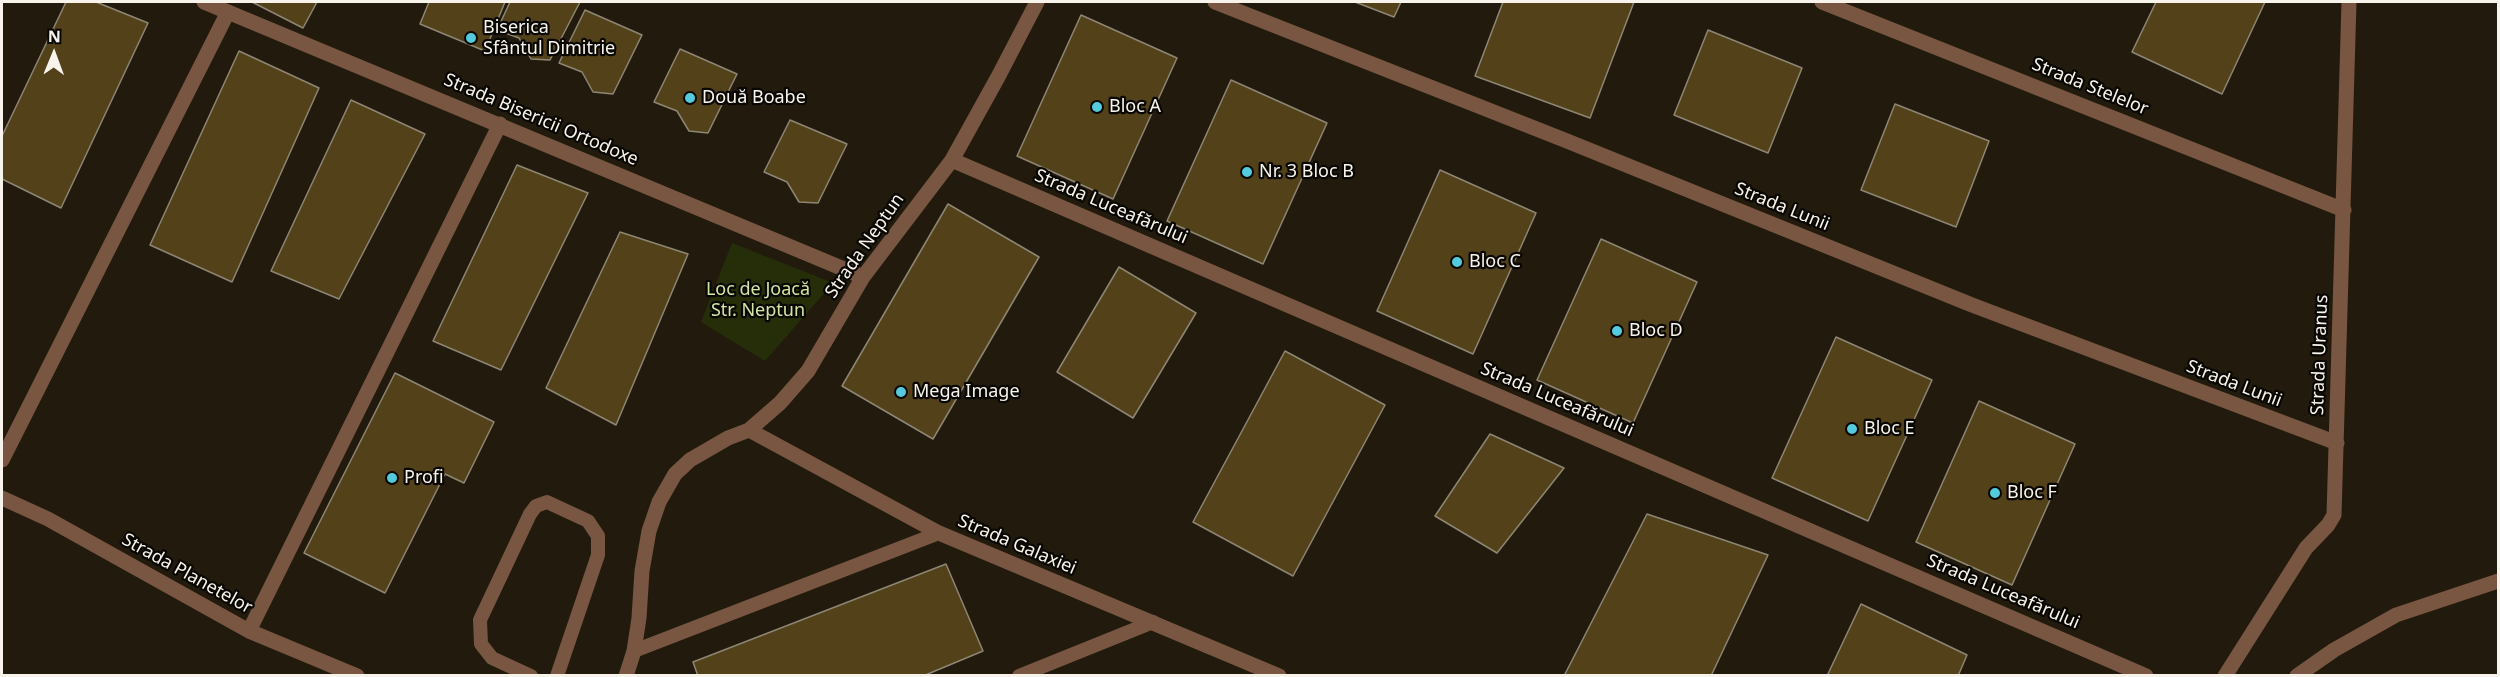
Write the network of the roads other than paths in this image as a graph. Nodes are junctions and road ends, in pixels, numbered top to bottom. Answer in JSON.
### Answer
{"nodes":[{"id":1,"x":204,"y":2,"type":"edge"},
{"id":2,"x":1037,"y":2,"type":"edge"},
{"id":3,"x":1215,"y":2,"type":"edge"},
{"id":4,"x":1822,"y":2,"type":"edge"},
{"id":5,"x":2349,"y":2,"type":"edge"},
{"id":6,"x":228,"y":12,"type":"junction"},
{"id":7,"x":500,"y":124,"type":"junction"},
{"id":8,"x":952,"y":160,"type":"junction"},
{"id":9,"x":2344,"y":210,"type":"junction"},
{"id":10,"x":863,"y":277,"type":"junction"},
{"id":11,"x":749,"y":430,"type":"junction"},
{"id":12,"x":2337,"y":442,"type":"junction"},
{"id":13,"x":2,"y":460,"type":"edge"},
{"id":14,"x":2,"y":498,"type":"edge"},
{"id":15,"x":939,"y":533,"type":"junction"},
{"id":16,"x":2499,"y":580,"type":"edge"},
{"id":17,"x":1153,"y":622,"type":"junction"},
{"id":18,"x":249,"y":631,"type":"junction"},
{"id":19,"x":634,"y":651,"type":"junction"},
{"id":20,"x":357,"y":675,"type":"edge"},
{"id":21,"x":531,"y":675,"type":"edge"},
{"id":22,"x":557,"y":675,"type":"edge"},
{"id":23,"x":626,"y":675,"type":"edge"},
{"id":24,"x":1019,"y":675,"type":"edge"},
{"id":25,"x":1279,"y":675,"type":"edge"},
{"id":26,"x":2146,"y":675,"type":"edge"},
{"id":27,"x":2225,"y":675,"type":"edge"},
{"id":28,"x":2297,"y":675,"type":"edge"}],
"edges":[{"from":1,"to":6,"type":"street","name":"Strada Bisericii Ortodoxe"},
{"from":2,"to":8,"type":"street","name":"Strada Neptun"},
{"from":3,"to":12,"type":"street","name":"Strada Lunii"},
{"from":4,"to":9,"type":"street","name":"Strada Stelelor"},
{"from":5,"to":9,"type":"street","name":"Strada Uranus"},
{"from":6,"to":7,"type":"street","name":"Strada Bisericii Ortodoxe"},
{"from":6,"to":13,"type":"street"},
{"from":7,"to":10,"type":"street","name":"Strada Bisericii Ortodoxe"},
{"from":7,"to":18,"type":"street"},
{"from":8,"to":10,"type":"street","name":"Strada Neptun"},
{"from":8,"to":26,"type":"street","name":"Strada Luceafărului"},
{"from":9,"to":12,"type":"street","name":"Strada Uranus"},
{"from":10,"to":11,"type":"street","name":"Strada Neptun"},
{"from":11,"to":15,"type":"street","name":"Strada Galaxiei"},
{"from":11,"to":19,"type":"street","name":"Strada Neptun"},
{"from":12,"to":27,"type":"street","name":"Strada Uranus"},
{"from":14,"to":18,"type":"street","name":"Strada Planetelor"},
{"from":15,"to":17,"type":"street","name":"Strada Galaxiei"},
{"from":15,"to":19,"type":"lane"},
{"from":16,"to":28,"type":"street"},
{"from":17,"to":24,"type":"lane"},
{"from":17,"to":25,"type":"street","name":"Strada Galaxiei"},
{"from":18,"to":20,"type":"street","name":"Strada Planetelor"},
{"from":19,"to":23,"type":"street","name":"Strada Neptun"},
{"from":21,"to":22,"type":"lane"}]}
